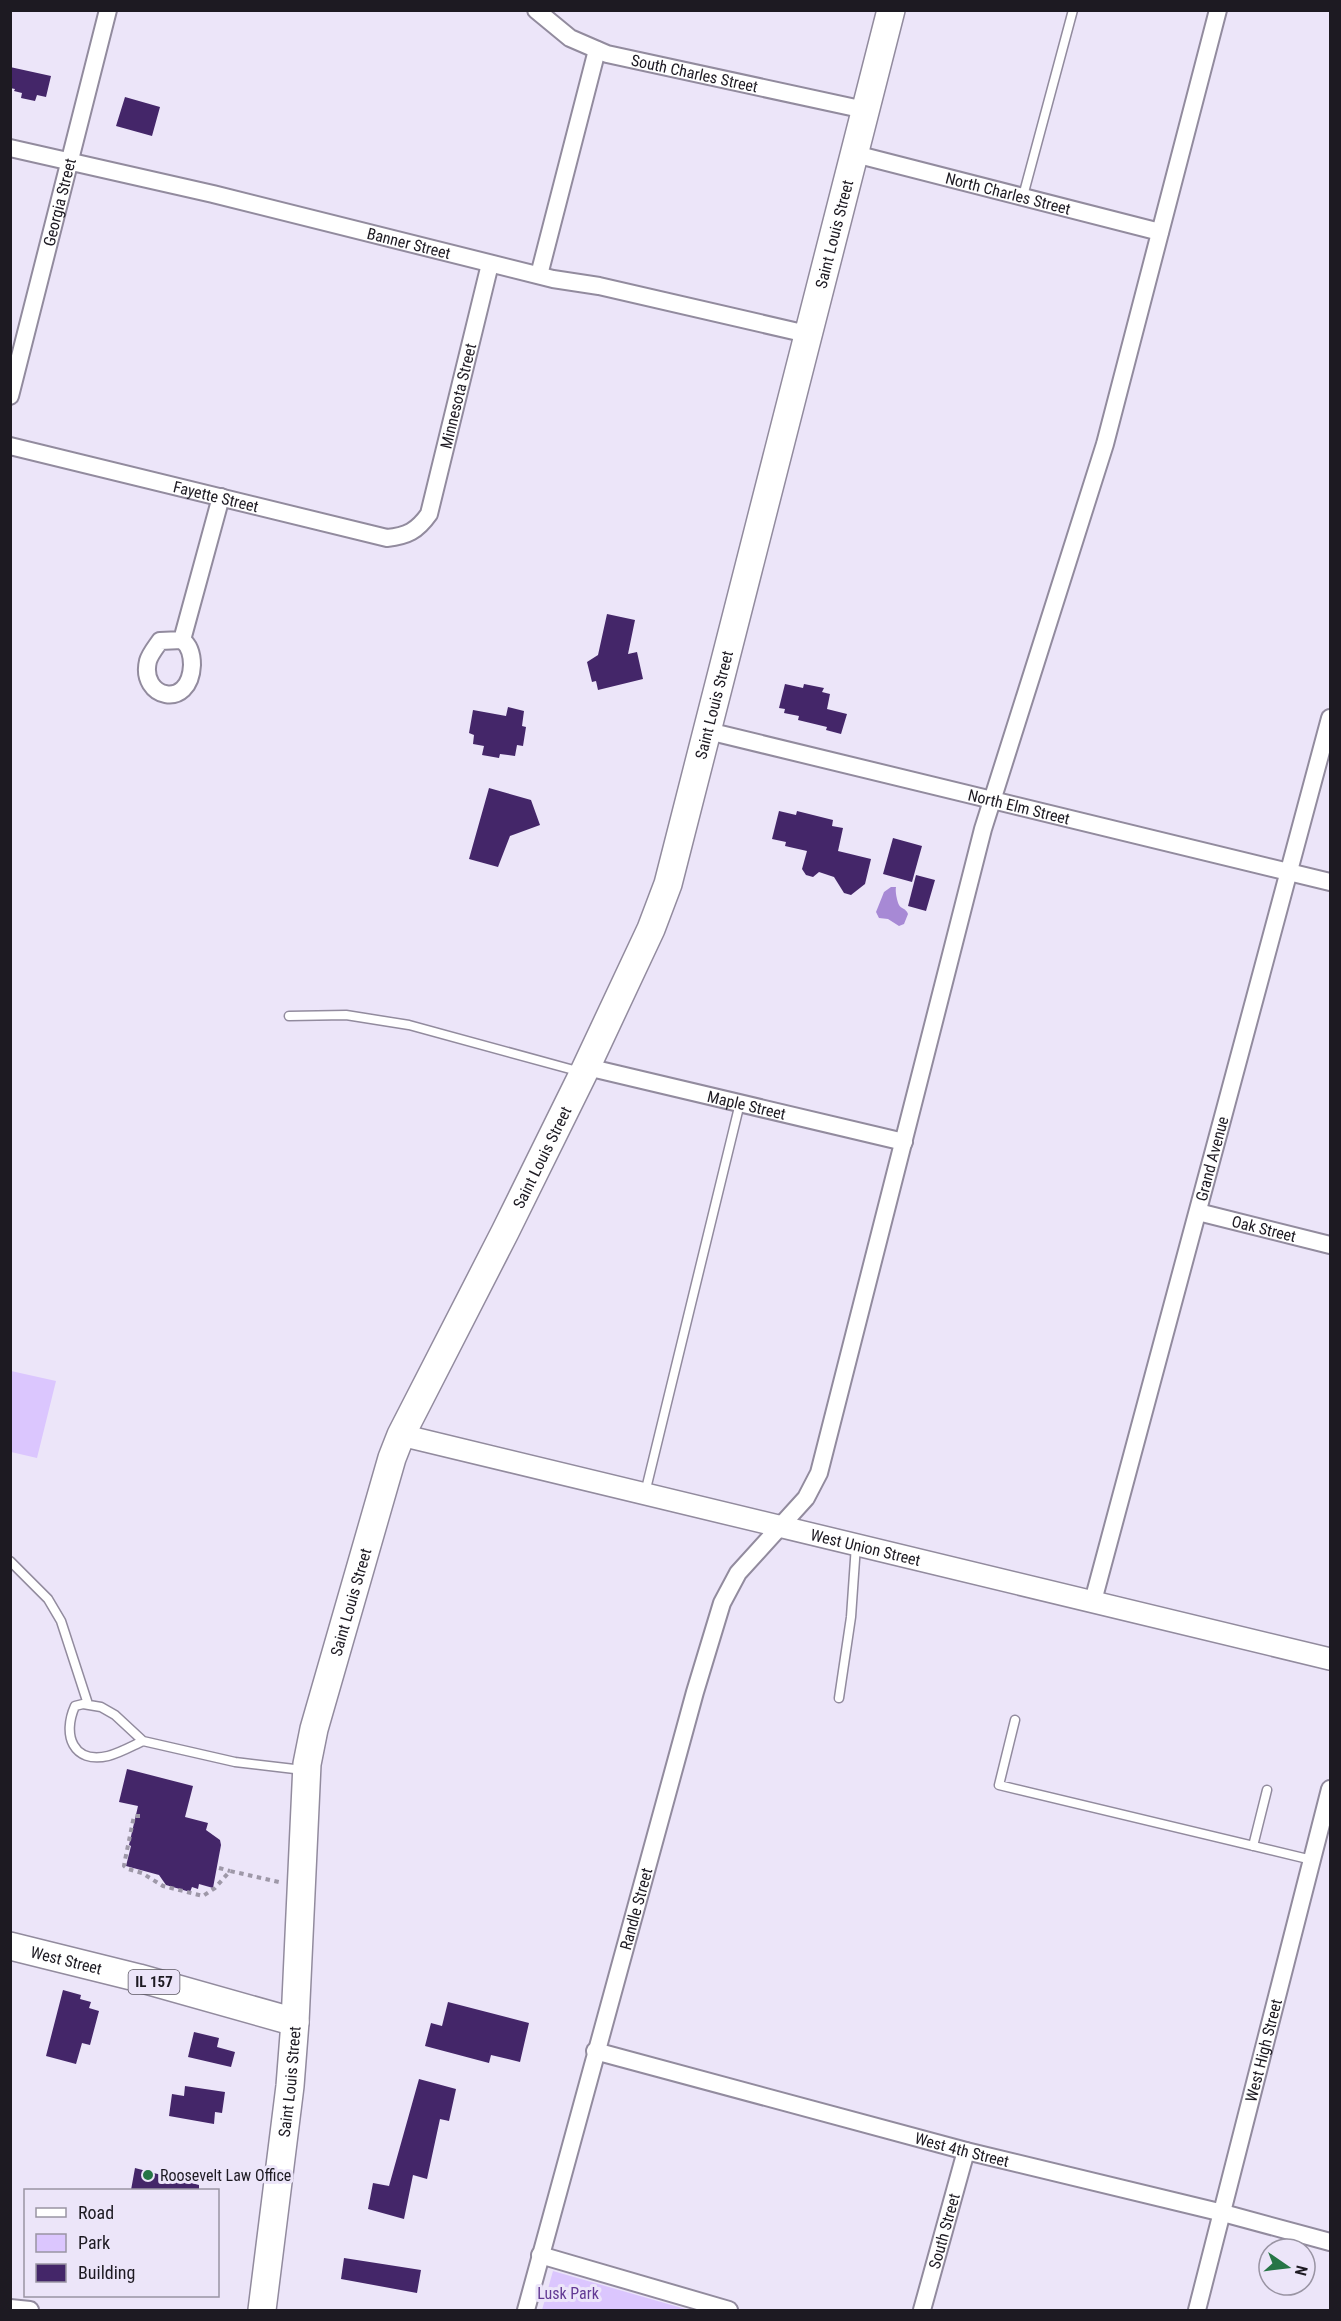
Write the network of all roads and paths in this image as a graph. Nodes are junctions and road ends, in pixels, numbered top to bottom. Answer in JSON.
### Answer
{"nodes":[{"id":1,"x":108,"y":10,"type":"edge"},
{"id":2,"x":536,"y":10,"type":"edge"},
{"id":3,"x":891,"y":10,"type":"edge"},
{"id":4,"x":1073,"y":10,"type":"edge"},
{"id":5,"x":1218,"y":10,"type":"edge"},
{"id":6,"x":597,"y":50,"type":"junction"},
{"id":7,"x":865,"y":110,"type":"junction"},
{"id":8,"x":10,"y":148,"type":"edge"},
{"id":9,"x":855,"y":154,"type":"junction"},
{"id":10,"x":69,"y":161,"type":"junction"},
{"id":11,"x":1023,"y":196,"type":"junction"},
{"id":12,"x":1160,"y":232,"type":"junction"},
{"id":13,"x":490,"y":264,"type":"junction"},
{"id":14,"x":539,"y":276,"type":"junction"},
{"id":15,"x":807,"y":334,"type":"junction"},
{"id":16,"x":10,"y":396,"type":"edge"},
{"id":17,"x":10,"y":446,"type":"edge"},
{"id":18,"x":221,"y":497,"type":"junction"},
{"id":19,"x":420,"y":527,"type":"joint"},
{"id":20,"x":182,"y":640,"type":"dead end"},
{"id":21,"x":1330,"y":718,"type":"edge"},
{"id":22,"x":708,"y":731,"type":"junction"},
{"id":23,"x":992,"y":798,"type":"junction"},
{"id":24,"x":1289,"y":872,"type":"junction"},
{"id":25,"x":1330,"y":882,"type":"edge"},
{"id":26,"x":289,"y":1016,"type":"dead end"},
{"id":27,"x":585,"y":1070,"type":"junction"},
{"id":28,"x":740,"y":1103,"type":"junction"},
{"id":29,"x":904,"y":1142,"type":"junction"},
{"id":30,"x":1198,"y":1212,"type":"junction"},
{"id":31,"x":1330,"y":1245,"type":"edge"},
{"id":32,"x":401,"y":1435,"type":"junction"},
{"id":33,"x":645,"y":1494,"type":"junction"},
{"id":34,"x":780,"y":1526,"type":"junction"},
{"id":35,"x":856,"y":1544,"type":"junction"},
{"id":36,"x":10,"y":1561,"type":"edge"},
{"id":37,"x":1093,"y":1601,"type":"junction"},
{"id":38,"x":1330,"y":1659,"type":"edge"},
{"id":39,"x":839,"y":1698,"type":"dead end"},
{"id":40,"x":88,"y":1704,"type":"junction"},
{"id":41,"x":1015,"y":1720,"type":"dead end"},
{"id":42,"x":143,"y":1741,"type":"junction"},
{"id":43,"x":307,"y":1771,"type":"junction"},
{"id":44,"x":1330,"y":1789,"type":"edge"},
{"id":45,"x":1267,"y":1790,"type":"dead end"},
{"id":46,"x":140,"y":1816,"type":"dead end"},
{"id":47,"x":1253,"y":1846,"type":"junction"},
{"id":48,"x":1312,"y":1860,"type":"junction"},
{"id":49,"x":219,"y":1868,"type":"dead end"},
{"id":50,"x":230,"y":1871,"type":"junction"},
{"id":51,"x":272,"y":1881,"type":"dead end"},
{"id":52,"x":10,"y":1946,"type":"edge"},
{"id":53,"x":296,"y":2022,"type":"junction"},
{"id":54,"x":595,"y":2051,"type":"junction"},
{"id":55,"x":966,"y":2151,"type":"junction"},
{"id":56,"x":1223,"y":2213,"type":"junction"},
{"id":57,"x":1330,"y":2242,"type":"edge"},
{"id":58,"x":540,"y":2255,"type":"junction"},
{"id":59,"x":10,"y":2308,"type":"edge"},
{"id":60,"x":30,"y":2310,"type":"edge"},
{"id":61,"x":262,"y":2310,"type":"edge"},
{"id":62,"x":526,"y":2310,"type":"edge"},
{"id":63,"x":729,"y":2310,"type":"edge"},
{"id":64,"x":922,"y":2310,"type":"edge"},
{"id":65,"x":1197,"y":2310,"type":"edge"}],
"edges":[{"from":1,"to":10,"type":"street","name":"Georgia Street"},
{"from":2,"to":6,"type":"street","name":"South Charles Street"},
{"from":3,"to":7,"type":"main road","name":"Saint Louis Street"},
{"from":4,"to":11,"type":"lane"},
{"from":5,"to":12,"type":"street","name":"Randle Street"},
{"from":6,"to":7,"type":"street","name":"South Charles Street"},
{"from":6,"to":14,"type":"street"},
{"from":7,"to":9,"type":"main road","name":"Saint Louis Street"},
{"from":8,"to":10,"type":"street","name":"Banner Street"},
{"from":9,"to":11,"type":"street","name":"North Charles Street"},
{"from":9,"to":15,"type":"main road","name":"Saint Louis Street"},
{"from":10,"to":13,"type":"street","name":"Banner Street"},
{"from":10,"to":16,"type":"street","name":"Georgia Street"},
{"from":11,"to":12,"type":"street","name":"North Charles Street"},
{"from":12,"to":23,"type":"street","name":"Randle Street"},
{"from":13,"to":14,"type":"street","name":"Banner Street"},
{"from":13,"to":19,"type":"street","name":"Minnesota Street"},
{"from":14,"to":15,"type":"street","name":"Banner Street"},
{"from":15,"to":22,"type":"main road","name":"Saint Louis Street"},
{"from":17,"to":18,"type":"street","name":"Fayette Street"},
{"from":18,"to":19,"type":"street","name":"Fayette Street"},
{"from":18,"to":20,"type":"street"},
{"from":21,"to":24,"type":"street","name":"Grand Avenue"},
{"from":22,"to":23,"type":"street","name":"North Elm Street"},
{"from":22,"to":27,"type":"main road","name":"Saint Louis Street"},
{"from":23,"to":24,"type":"street","name":"North Elm Street"},
{"from":23,"to":29,"type":"street","name":"Randle Street"},
{"from":24,"to":25,"type":"street","name":"North Elm Street"},
{"from":24,"to":30,"type":"street","name":"Grand Avenue"},
{"from":26,"to":27,"type":"lane"},
{"from":27,"to":28,"type":"street","name":"Maple Street"},
{"from":27,"to":32,"type":"main road","name":"Saint Louis Street"},
{"from":28,"to":29,"type":"street","name":"Maple Street"},
{"from":28,"to":33,"type":"lane"},
{"from":29,"to":34,"type":"street","name":"Randle Street"},
{"from":30,"to":31,"type":"street","name":"Oak Street"},
{"from":30,"to":37,"type":"street","name":"Grand Avenue"},
{"from":32,"to":33,"type":"street","name":"West Union Street"},
{"from":32,"to":43,"type":"main road","name":"Saint Louis Street"},
{"from":33,"to":34,"type":"street","name":"West Union Street"},
{"from":34,"to":35,"type":"street","name":"West Union Street"},
{"from":34,"to":54,"type":"street","name":"Randle Street"},
{"from":35,"to":37,"type":"street","name":"West Union Street"},
{"from":35,"to":39,"type":"lane"},
{"from":36,"to":40,"type":"lane"},
{"from":37,"to":38,"type":"street","name":"West Union Street"},
{"from":40,"to":42,"type":"lane"},
{"from":40,"to":42,"type":"lane"},
{"from":41,"to":47,"type":"lane"},
{"from":42,"to":43,"type":"lane"},
{"from":43,"to":53,"type":"main road","name":"Saint Louis Street"},
{"from":44,"to":48,"type":"street","name":"West High Street"},
{"from":45,"to":47,"type":"lane"},
{"from":46,"to":50,"type":"path"},
{"from":47,"to":48,"type":"lane"},
{"from":48,"to":56,"type":"street","name":"West High Street"},
{"from":49,"to":50,"type":"path"},
{"from":50,"to":51,"type":"path"},
{"from":52,"to":53,"type":"main road","name":"West Street","number":"IL 157"},
{"from":53,"to":61,"type":"main road","name":"Saint Louis Street"},
{"from":54,"to":55,"type":"street","name":"West 4th Street"},
{"from":54,"to":58,"type":"street","name":"Randle Street"},
{"from":55,"to":56,"type":"street","name":"West 4th Street"},
{"from":55,"to":64,"type":"street","name":"South Street"},
{"from":56,"to":57,"type":"street","name":"West 4th Street"},
{"from":56,"to":65,"type":"street","name":"West High Street"},
{"from":58,"to":62,"type":"street","name":"Randle Street"},
{"from":58,"to":63,"type":"street"},
{"from":59,"to":60,"type":"street"}]}
